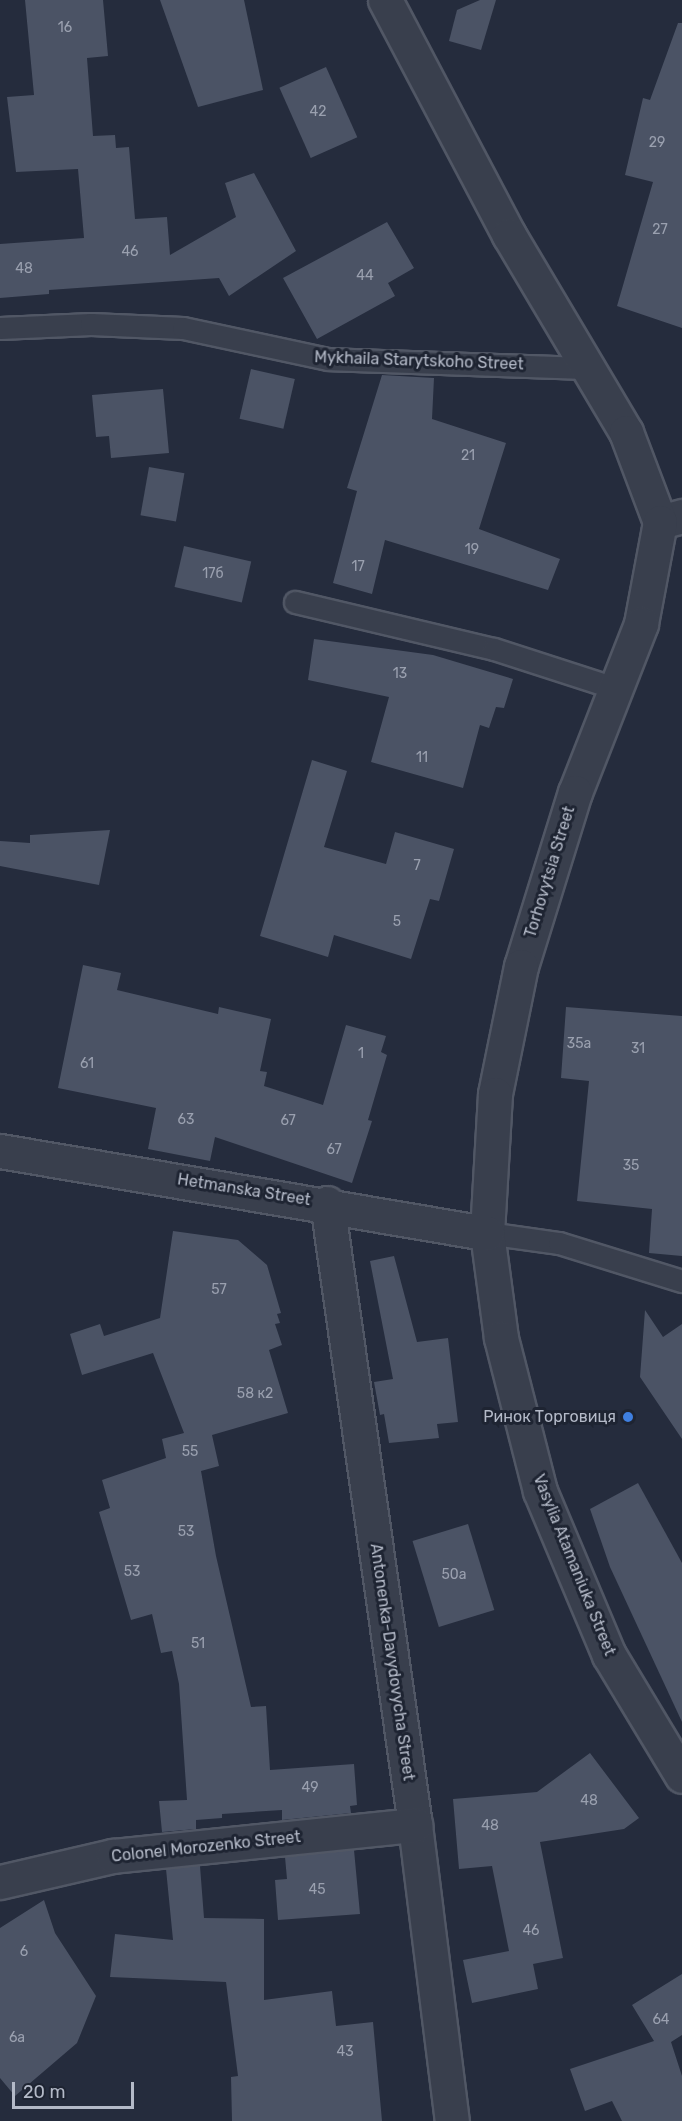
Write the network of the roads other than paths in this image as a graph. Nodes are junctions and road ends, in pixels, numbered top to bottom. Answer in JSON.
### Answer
{"nodes":[{"id":1,"x":385,"y":0,"type":"edge"},
{"id":2,"x":0,"y":328,"type":"edge"},
{"id":3,"x":589,"y":368,"type":"junction"},
{"id":4,"x":671,"y":519,"type":"edge"},
{"id":5,"x":295,"y":602,"type":"dead end"},
{"id":6,"x":615,"y":688,"type":"junction"},
{"id":7,"x":0,"y":1151,"type":"edge"},
{"id":8,"x":327,"y":1203,"type":"junction"},
{"id":9,"x":487,"y":1233,"type":"junction"},
{"id":10,"x":682,"y":1281,"type":"edge"},
{"id":11,"x":682,"y":1776,"type":"edge"},
{"id":12,"x":415,"y":1825,"type":"junction"},
{"id":13,"x":0,"y":1882,"type":"edge"},
{"id":14,"x":452,"y":2121,"type":"edge"}],
"edges":[{"from":1,"to":3,"type":"street"},
{"from":2,"to":3,"type":"lane","name":"Mykhaila Starytskoho Street"},
{"from":3,"to":4,"type":"street"},
{"from":4,"to":6,"type":"street","name":"Torhovytsia Street"},
{"from":5,"to":6,"type":"lane"},
{"from":6,"to":9,"type":"street","name":"Torhovytsia Street"},
{"from":7,"to":8,"type":"street","name":"Hetmanska Street"},
{"from":8,"to":9,"type":"street","name":"Hetmanska Street"},
{"from":8,"to":12,"type":"street","name":"Antonenka-Davydovycha Street"},
{"from":9,"to":10,"type":"lane"},
{"from":9,"to":11,"type":"street","name":"Vasylia Atamaniuka Street"},
{"from":12,"to":13,"type":"street","name":"Colonel Morozenko Street"},
{"from":12,"to":14,"type":"street","name":"Antonenka-Davydovycha Street"}]}
